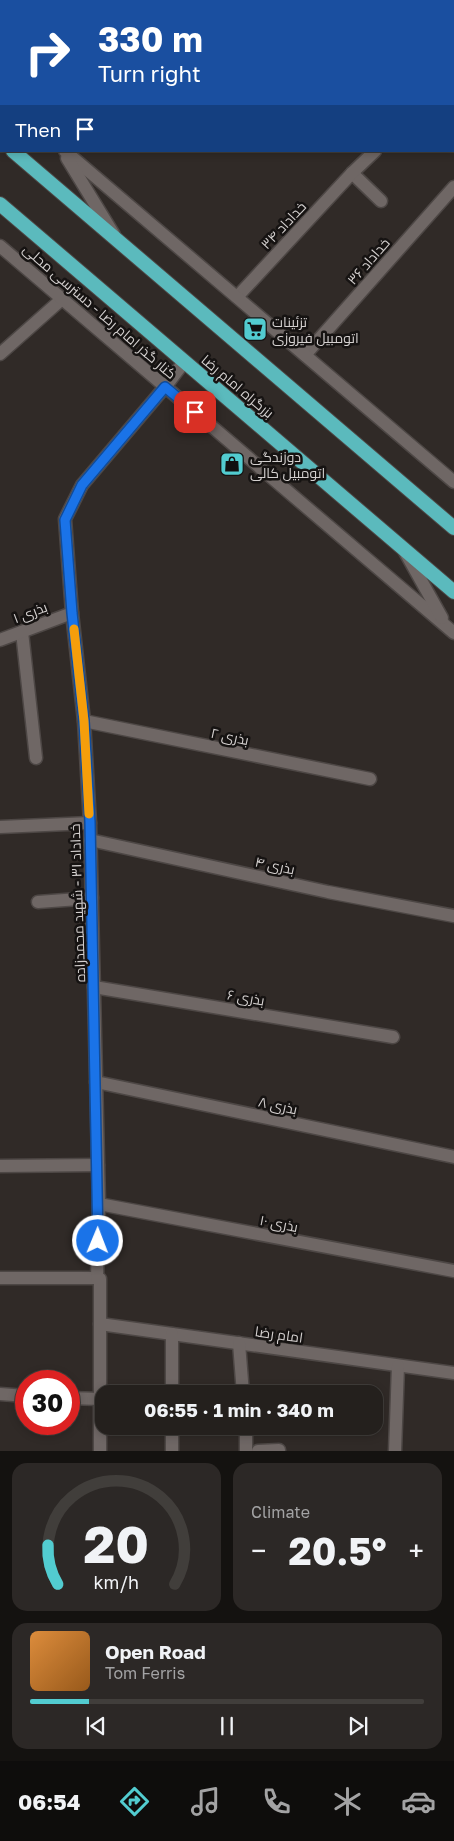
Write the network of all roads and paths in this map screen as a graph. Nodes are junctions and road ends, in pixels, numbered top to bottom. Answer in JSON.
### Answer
{"nodes":[{"id":1,"x":14,"y":152,"type":"edge"},
{"id":2,"x":65,"y":152,"type":"edge"},
{"id":3,"x":65,"y":152,"type":"edge"},
{"id":4,"x":374,"y":152,"type":"edge"},
{"id":5,"x":352,"y":173,"type":"junction"},
{"id":6,"x":454,"y":186,"type":"edge"},
{"id":7,"x":381,"y":202,"type":"dead end"},
{"id":8,"x":0,"y":204,"type":"edge"},
{"id":9,"x":118,"y":241,"type":"junction"},
{"id":10,"x":0,"y":246,"type":"edge"},
{"id":11,"x":237,"y":297,"type":"junction"},
{"id":12,"x":62,"y":299,"type":"junction"},
{"id":13,"x":0,"y":354,"type":"edge"},
{"id":14,"x":305,"y":356,"type":"junction"},
{"id":15,"x":184,"y":362,"type":"junction"},
{"id":16,"x":165,"y":387,"type":"junction"},
{"id":17,"x":454,"y":482,"type":"edge"},
{"id":18,"x":454,"y":528,"type":"edge"},
{"id":19,"x":403,"y":548,"type":"junction"},
{"id":20,"x":454,"y":592,"type":"edge"},
{"id":21,"x":72,"y":613,"type":"junction"},
{"id":22,"x":450,"y":630,"type":"edge"},
{"id":23,"x":22,"y":632,"type":"junction"},
{"id":24,"x":0,"y":640,"type":"edge"},
{"id":25,"x":84,"y":721,"type":"junction"},
{"id":26,"x":36,"y":758,"type":"dead end"},
{"id":27,"x":370,"y":780,"type":"dead end"},
{"id":28,"x":90,"y":822,"type":"junction"},
{"id":29,"x":0,"y":826,"type":"edge"},
{"id":30,"x":90,"y":840,"type":"junction"},
{"id":31,"x":92,"y":898,"type":"junction"},
{"id":32,"x":38,"y":902,"type":"dead end"},
{"id":33,"x":454,"y":916,"type":"edge"},
{"id":34,"x":94,"y":987,"type":"junction"},
{"id":35,"x":393,"y":1037,"type":"dead end"},
{"id":36,"x":96,"y":1082,"type":"junction"},
{"id":37,"x":454,"y":1156,"type":"edge"},
{"id":38,"x":98,"y":1165,"type":"junction"},
{"id":39,"x":0,"y":1166,"type":"edge"},
{"id":40,"x":99,"y":1204,"type":"junction"},
{"id":41,"x":454,"y":1271,"type":"edge"},
{"id":42,"x":0,"y":1278,"type":"edge"},
{"id":43,"x":97,"y":1278,"type":"junction"},
{"id":44,"x":100,"y":1324,"type":"junction"},
{"id":45,"x":172,"y":1334,"type":"junction"},
{"id":46,"x":239,"y":1343,"type":"junction"},
{"id":47,"x":398,"y":1366,"type":"junction"},
{"id":48,"x":454,"y":1374,"type":"edge"},
{"id":49,"x":100,"y":1385,"type":"edge"},
{"id":50,"x":172,"y":1385,"type":"edge"},
{"id":51,"x":242,"y":1385,"type":"edge"},
{"id":52,"x":0,"y":1394,"type":"edge"},
{"id":53,"x":15,"y":1395,"type":"edge"},
{"id":54,"x":80,"y":1398,"type":"edge"},
{"id":55,"x":95,"y":1399,"type":"edge"},
{"id":56,"x":100,"y":1435,"type":"edge"},
{"id":57,"x":172,"y":1435,"type":"edge"},
{"id":58,"x":246,"y":1435,"type":"edge"},
{"id":59,"x":279,"y":1450,"type":"dead end"},
{"id":60,"x":100,"y":1451,"type":"edge"},
{"id":61,"x":172,"y":1451,"type":"edge"},
{"id":62,"x":246,"y":1451,"type":"edge"},
{"id":63,"x":258,"y":1451,"type":"edge"},
{"id":64,"x":395,"y":1451,"type":"edge"}],
"edges":[{"from":1,"to":9,"type":"highway"},
{"from":2,"to":9,"type":"street"},
{"from":3,"to":11,"type":"street"},
{"from":4,"to":5,"type":"street","name":"خداداد ۳۴"},
{"from":5,"to":7,"type":"street"},
{"from":5,"to":11,"type":"street","name":"خداداد ۳۴"},
{"from":6,"to":14,"type":"street","name":"خداداد ۳۶"},
{"from":8,"to":15,"type":"highway","name":"بزرگراه امام رضا"},
{"from":9,"to":18,"type":"highway"},
{"from":10,"to":12,"type":"street","name":"کنار گذر امام رضا - دسترسی محلی"},
{"from":11,"to":14,"type":"street"},
{"from":12,"to":13,"type":"street"},
{"from":12,"to":16,"type":"street","name":"کنار گذر امام رضا - دسترسی محلی"},
{"from":14,"to":17,"type":"street"},
{"from":15,"to":16,"type":"street","name":"خداداد ۳۱ - شهید محمدزاده"},
{"from":15,"to":19,"type":"highway","name":"بزرگراه امام رضا"},
{"from":16,"to":21,"type":"street","name":"خداداد ۳۱ - شهید محمدزاده"},
{"from":16,"to":22,"type":"street","name":"کنار گذر امام رضا - دسترسی محلی"},
{"from":19,"to":20,"type":"highway","name":"بزرگراه امام رضا"},
{"from":19,"to":22,"type":"street"},
{"from":21,"to":23,"type":"street","name":"بذری ۱"},
{"from":21,"to":25,"type":"street","name":"خداداد ۳۱ - شهید محمدزاده"},
{"from":23,"to":24,"type":"street","name":"بذری ۱"},
{"from":23,"to":26,"type":"street"},
{"from":25,"to":27,"type":"street","name":"بذری ۲"},
{"from":25,"to":28,"type":"street","name":"خداداد ۳۱ - شهید محمدزاده"},
{"from":28,"to":29,"type":"street"},
{"from":28,"to":30,"type":"street","name":"خداداد ۳۱ - شهید محمدزاده"},
{"from":30,"to":31,"type":"street","name":"خداداد ۳۱ - شهید محمدزاده"},
{"from":30,"to":33,"type":"street","name":"بذری ۴"},
{"from":31,"to":32,"type":"street"},
{"from":31,"to":34,"type":"street","name":"خداداد ۳۱ - شهید محمدزاده"},
{"from":34,"to":35,"type":"street","name":"بذری ۶"},
{"from":34,"to":36,"type":"street","name":"خداداد ۳۱ - شهید محمدزاده"},
{"from":36,"to":37,"type":"street","name":"بذری ۸"},
{"from":36,"to":38,"type":"street","name":"خداداد ۳۱ - شهید محمدزاده"},
{"from":38,"to":39,"type":"street"},
{"from":38,"to":40,"type":"street","name":"خداداد ۳۱ - شهید محمدزاده"},
{"from":40,"to":41,"type":"street","name":"بذری ۱۰"},
{"from":40,"to":43,"type":"street","name":"خداداد ۳۱ - شهید محمدزاده"},
{"from":42,"to":43,"type":"street"},
{"from":43,"to":44,"type":"street","name":"خداداد ۳۱ - شهید محمدزاده"},
{"from":44,"to":45,"type":"street","name":"امام رضا"},
{"from":44,"to":49,"type":"street","name":"خداداد ۳۱ - شهید محمدزاده"},
{"from":45,"to":46,"type":"street","name":"امام رضا"},
{"from":45,"to":50,"type":"street"},
{"from":46,"to":47,"type":"street","name":"امام رضا"},
{"from":46,"to":51,"type":"street"},
{"from":47,"to":48,"type":"street","name":"امام رضا"},
{"from":47,"to":64,"type":"street"},
{"from":52,"to":53,"type":"street"},
{"from":54,"to":55,"type":"street"},
{"from":56,"to":60,"type":"street","name":"خداداد ۳۱ - شهید محمدزاده"},
{"from":57,"to":61,"type":"street"},
{"from":58,"to":62,"type":"street"},
{"from":59,"to":63,"type":"street"}]}
